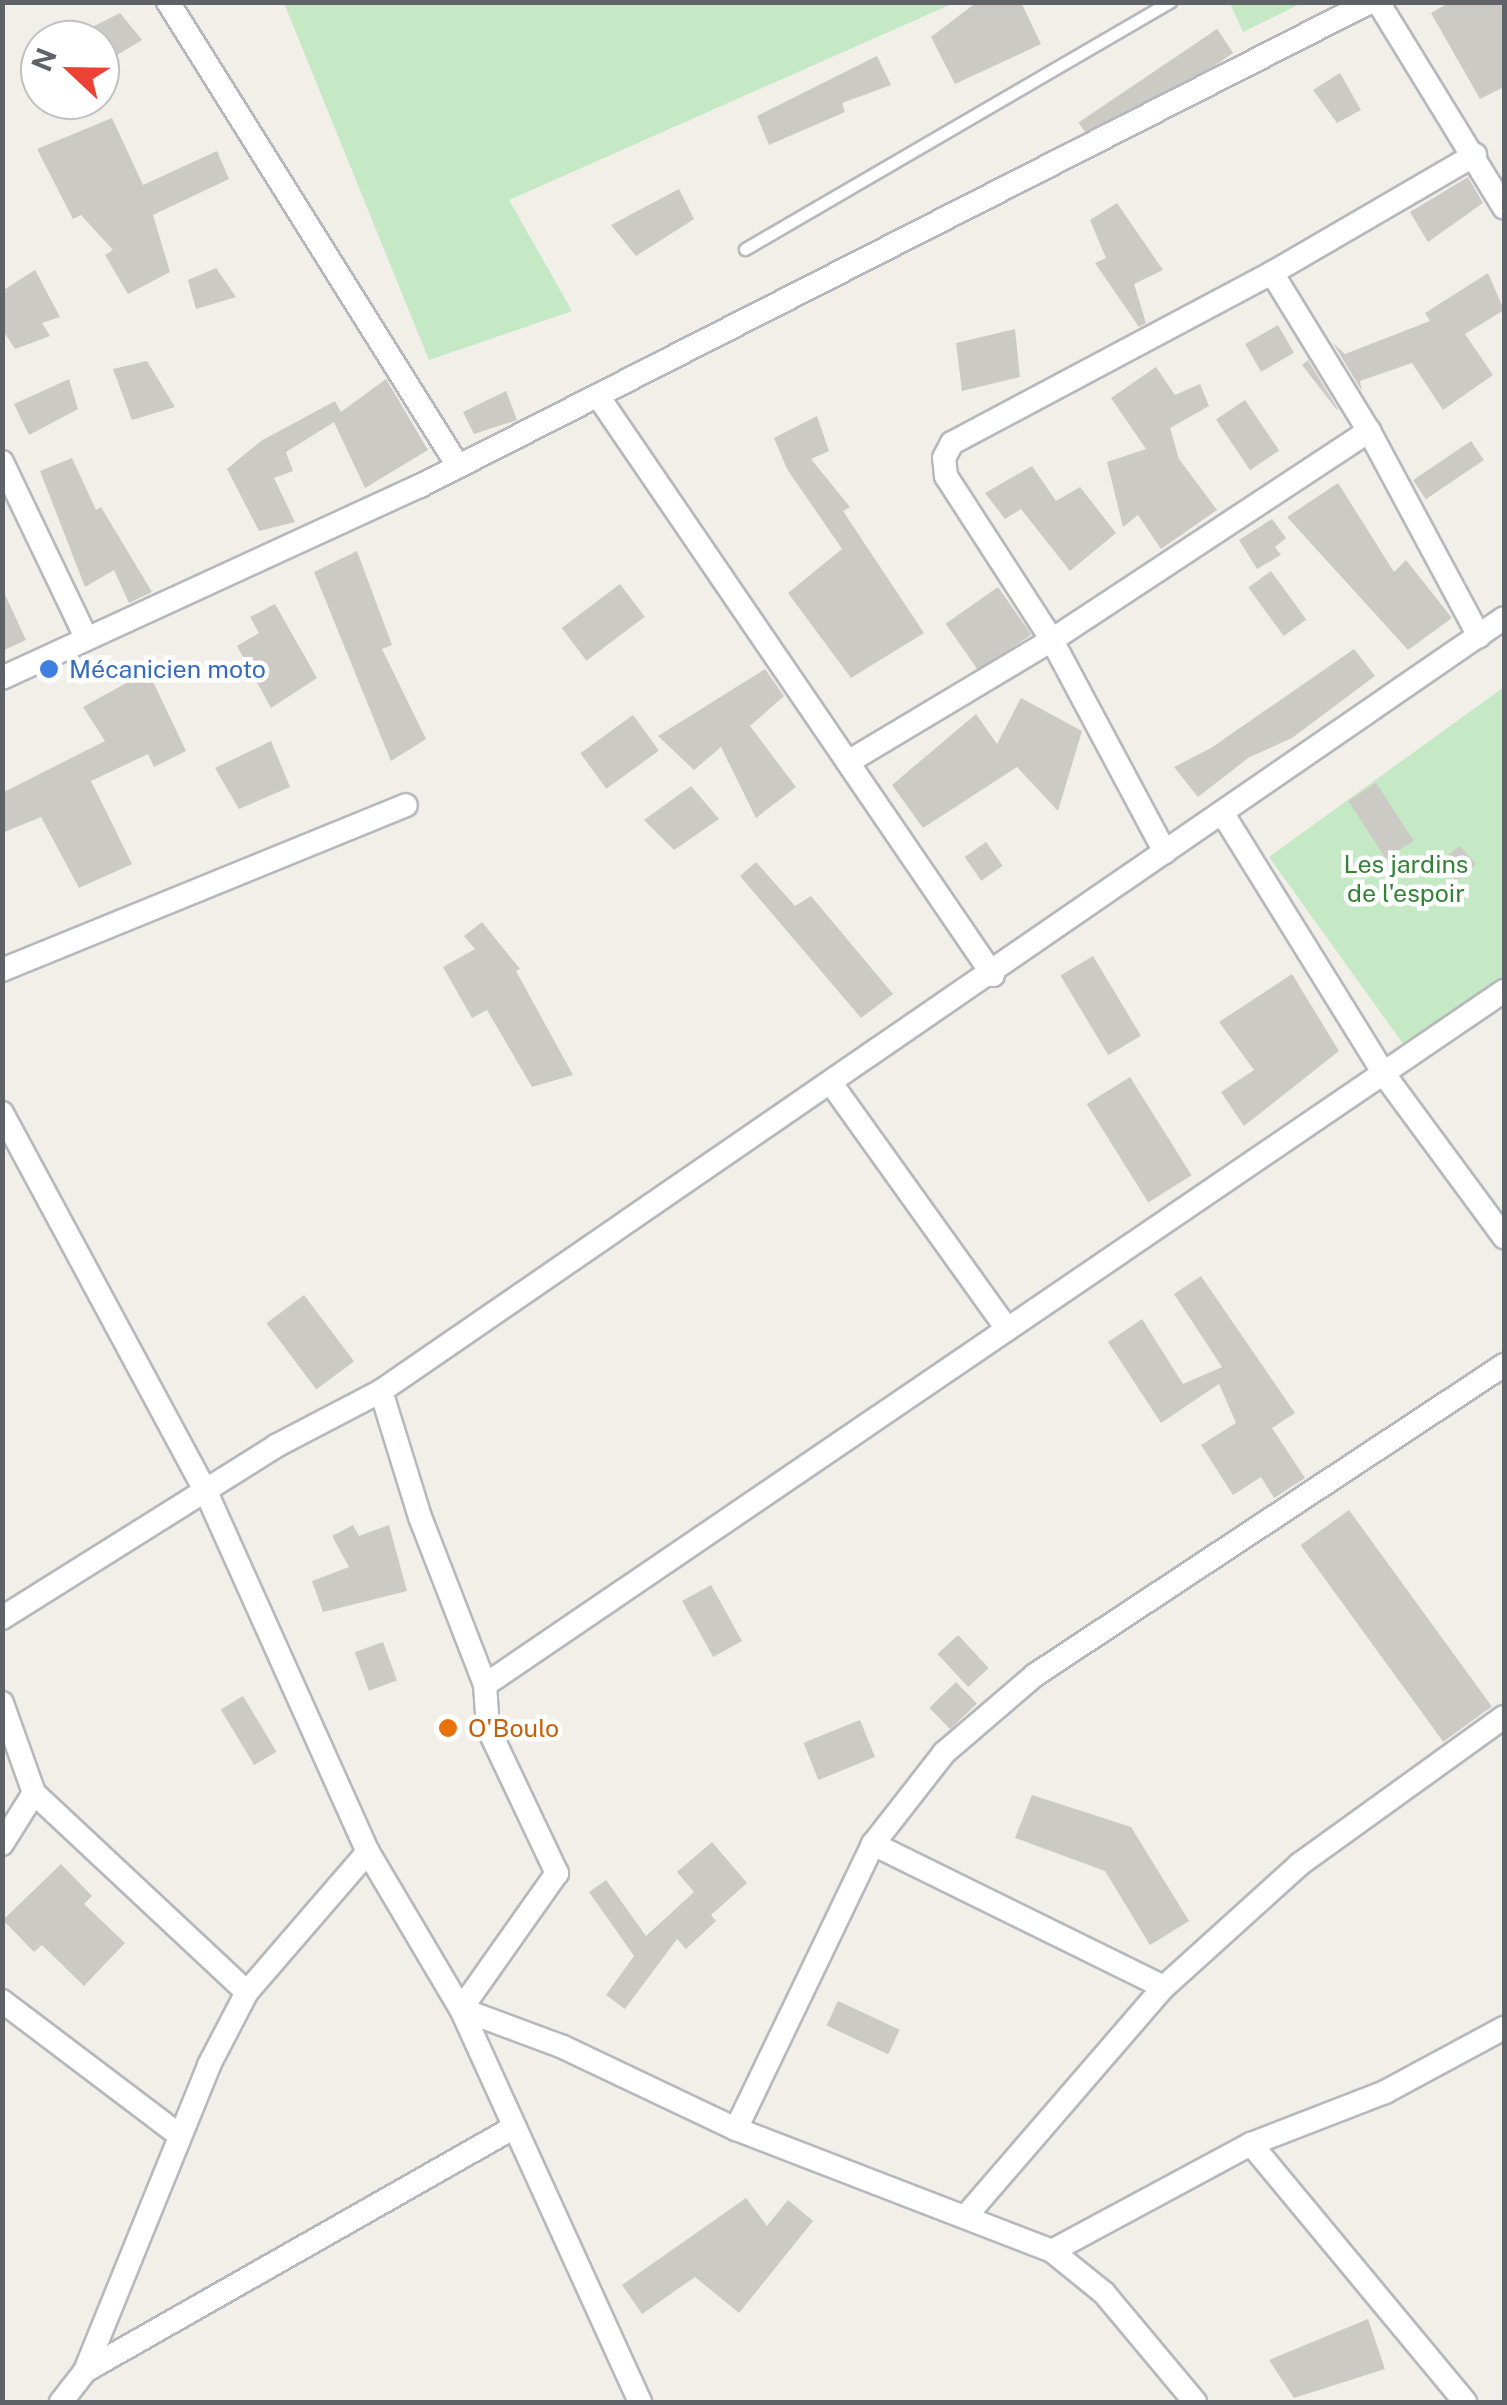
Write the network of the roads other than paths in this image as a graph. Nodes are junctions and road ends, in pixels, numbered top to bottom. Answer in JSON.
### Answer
{"nodes":[{"id":1,"x":168,"y":2,"type":"edge"},
{"id":2,"x":1170,"y":2,"type":"edge"},
{"id":3,"x":1370,"y":2,"type":"edge"},
{"id":4,"x":1378,"y":2,"type":"edge"},
{"id":5,"x":1474,"y":155,"type":"junction"},
{"id":6,"x":1502,"y":199,"type":"edge"},
{"id":7,"x":744,"y":249,"type":"dead end"},
{"id":8,"x":1272,"y":273,"type":"junction"},
{"id":9,"x":598,"y":396,"type":"junction"},
{"id":10,"x":1369,"y":431,"type":"junction"},
{"id":11,"x":2,"y":462,"type":"edge"},
{"id":12,"x":458,"y":466,"type":"junction"},
{"id":13,"x":1504,"y":618,"type":"edge"},
{"id":14,"x":86,"y":636,"type":"junction"},
{"id":15,"x":1479,"y":636,"type":"junction"},
{"id":16,"x":1052,"y":640,"type":"junction"},
{"id":17,"x":2,"y":678,"type":"edge"},
{"id":18,"x":848,"y":762,"type":"junction"},
{"id":19,"x":406,"y":805,"type":"dead end"},
{"id":20,"x":1222,"y":814,"type":"junction"},
{"id":21,"x":1165,"y":852,"type":"junction"},
{"id":22,"x":2,"y":970,"type":"edge"},
{"id":23,"x":993,"y":975,"type":"junction"},
{"id":24,"x":1504,"y":991,"type":"edge"},
{"id":25,"x":1386,"y":1076,"type":"junction"},
{"id":26,"x":832,"y":1083,"type":"junction"},
{"id":27,"x":2,"y":1112,"type":"edge"},
{"id":28,"x":1504,"y":1238,"type":"edge"},
{"id":29,"x":1006,"y":1326,"type":"junction"},
{"id":30,"x":1504,"y":1365,"type":"edge"},
{"id":31,"x":381,"y":1390,"type":"junction"},
{"id":32,"x":207,"y":1494,"type":"junction"},
{"id":33,"x":2,"y":1618,"type":"edge"},
{"id":34,"x":485,"y":1685,"type":"junction"},
{"id":35,"x":2,"y":1702,"type":"edge"},
{"id":36,"x":1504,"y":1716,"type":"edge"},
{"id":37,"x":34,"y":1793,"type":"junction"},
{"id":38,"x":2,"y":1844,"type":"edge"},
{"id":39,"x":873,"y":1844,"type":"junction"},
{"id":40,"x":368,"y":1852,"type":"junction"},
{"id":41,"x":1164,"y":1987,"type":"junction"},
{"id":42,"x":248,"y":1992,"type":"junction"},
{"id":43,"x":2,"y":2001,"type":"edge"},
{"id":44,"x":460,"y":2010,"type":"junction"},
{"id":45,"x":1504,"y":2028,"type":"edge"},
{"id":46,"x":514,"y":2127,"type":"junction"},
{"id":47,"x":736,"y":2128,"type":"junction"},
{"id":48,"x":178,"y":2136,"type":"junction"},
{"id":49,"x":1251,"y":2144,"type":"junction"},
{"id":50,"x":966,"y":2216,"type":"junction"},
{"id":51,"x":1052,"y":2251,"type":"junction"},
{"id":52,"x":85,"y":2371,"type":"junction"},
{"id":53,"x":62,"y":2402,"type":"edge"},
{"id":54,"x":640,"y":2402,"type":"edge"},
{"id":55,"x":1195,"y":2402,"type":"edge"},
{"id":56,"x":1465,"y":2402,"type":"edge"}],
"edges":[{"from":1,"to":12,"type":"street"},
{"from":2,"to":7,"type":"lane"},
{"from":3,"to":9,"type":"street"},
{"from":4,"to":5,"type":"street"},
{"from":5,"to":6,"type":"street"},
{"from":5,"to":8,"type":"street"},
{"from":8,"to":10,"type":"street"},
{"from":8,"to":16,"type":"street"},
{"from":9,"to":12,"type":"street"},
{"from":9,"to":18,"type":"street"},
{"from":10,"to":15,"type":"street"},
{"from":10,"to":16,"type":"street"},
{"from":11,"to":14,"type":"street"},
{"from":12,"to":14,"type":"street"},
{"from":13,"to":15,"type":"street"},
{"from":14,"to":17,"type":"street"},
{"from":15,"to":20,"type":"street"},
{"from":16,"to":18,"type":"street"},
{"from":16,"to":21,"type":"street"},
{"from":18,"to":23,"type":"street"},
{"from":19,"to":22,"type":"street"},
{"from":20,"to":21,"type":"street"},
{"from":20,"to":25,"type":"street"},
{"from":21,"to":23,"type":"street"},
{"from":23,"to":26,"type":"street"},
{"from":24,"to":25,"type":"street"},
{"from":25,"to":28,"type":"street"},
{"from":25,"to":29,"type":"street"},
{"from":26,"to":29,"type":"street"},
{"from":26,"to":31,"type":"street"},
{"from":27,"to":32,"type":"street"},
{"from":29,"to":34,"type":"street"},
{"from":30,"to":39,"type":"street"},
{"from":31,"to":32,"type":"street"},
{"from":31,"to":34,"type":"street"},
{"from":32,"to":33,"type":"street"},
{"from":32,"to":40,"type":"street"},
{"from":34,"to":44,"type":"street"},
{"from":35,"to":37,"type":"street"},
{"from":36,"to":41,"type":"street"},
{"from":37,"to":38,"type":"street"},
{"from":37,"to":42,"type":"street"},
{"from":39,"to":41,"type":"street"},
{"from":39,"to":47,"type":"street"},
{"from":40,"to":42,"type":"street"},
{"from":40,"to":44,"type":"street"},
{"from":41,"to":50,"type":"street"},
{"from":42,"to":48,"type":"street"},
{"from":43,"to":48,"type":"street"},
{"from":44,"to":46,"type":"street"},
{"from":44,"to":47,"type":"street"},
{"from":45,"to":49,"type":"street"},
{"from":46,"to":52,"type":"street"},
{"from":46,"to":54,"type":"street"},
{"from":47,"to":50,"type":"street"},
{"from":48,"to":52,"type":"street"},
{"from":49,"to":51,"type":"street"},
{"from":49,"to":56,"type":"street"},
{"from":50,"to":51,"type":"street"},
{"from":51,"to":55,"type":"street"},
{"from":52,"to":53,"type":"street"}]}
